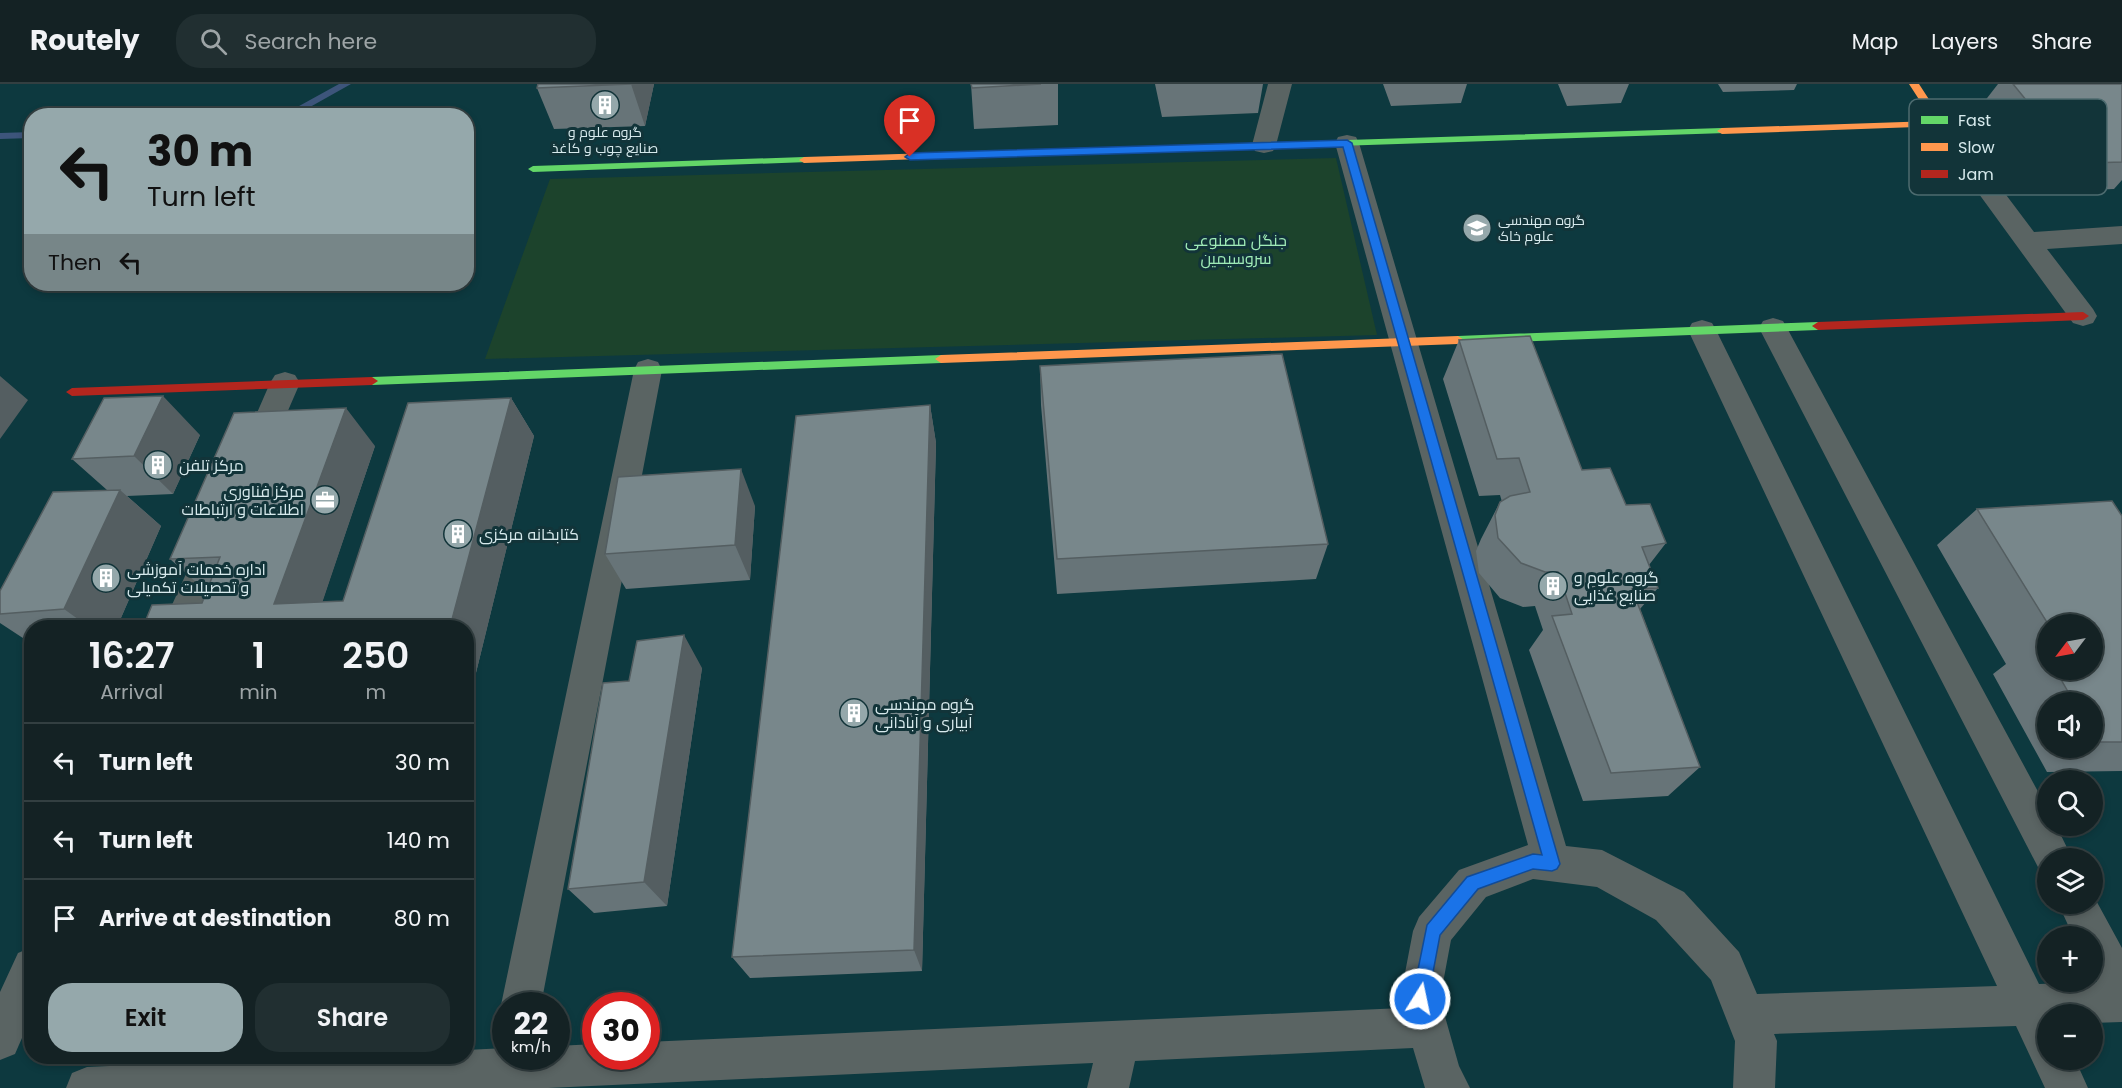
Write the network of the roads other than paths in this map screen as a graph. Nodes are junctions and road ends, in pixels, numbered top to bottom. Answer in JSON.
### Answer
{"nodes":[{"id":1,"x":1280,"y":84,"type":"edge"},
{"id":2,"x":1914,"y":84,"type":"edge"},
{"id":3,"x":1924,"y":99,"type":"edge"},
{"id":4,"x":1909,"y":125,"type":"edge"},
{"id":5,"x":1347,"y":143,"type":"junction"},
{"id":6,"x":1264,"y":145,"type":"junction"},
{"id":7,"x":533,"y":169,"type":"dead end"},
{"id":8,"x":1992,"y":195,"type":"edge"},
{"id":9,"x":2122,"y":235,"type":"edge"},
{"id":10,"x":2027,"y":242,"type":"junction"},
{"id":11,"x":2083,"y":316,"type":"joint"},
{"id":12,"x":1773,"y":328,"type":"junction"},
{"id":13,"x":1702,"y":330,"type":"junction"},
{"id":14,"x":1405,"y":342,"type":"junction"},
{"id":15,"x":648,"y":370,"type":"junction"},
{"id":16,"x":285,"y":383,"type":"junction"},
{"id":17,"x":72,"y":392,"type":"dead end"},
{"id":18,"x":244,"y":478,"type":"edge"},
{"id":19,"x":225,"y":521,"type":"edge"},
{"id":20,"x":182,"y":620,"type":"edge"},
{"id":21,"x":2048,"y":848,"type":"edge"},
{"id":22,"x":1552,"y":864,"type":"junction"},
{"id":23,"x":2083,"y":914,"type":"edge"},
{"id":24,"x":24,"y":985,"type":"edge"},
{"id":25,"x":2122,"y":989,"type":"edge"},
{"id":26,"x":524,"y":992,"type":"edge"},
{"id":27,"x":2122,"y":1002,"type":"edge"},
{"id":28,"x":2027,"y":1005,"type":"junction"},
{"id":29,"x":1745,"y":1015,"type":"junction"},
{"id":30,"x":2037,"y":1025,"type":"edge"},
{"id":31,"x":1428,"y":1027,"type":"junction"},
{"id":32,"x":0,"y":1039,"type":"edge"},
{"id":33,"x":1118,"y":1042,"type":"junction"},
{"id":34,"x":492,"y":1064,"type":"edge"},
{"id":35,"x":532,"y":1070,"type":"edge"},
{"id":36,"x":2058,"y":1070,"type":"edge"},
{"id":37,"x":555,"y":1077,"type":"edge"},
{"id":38,"x":87,"y":1088,"type":"edge"},
{"id":39,"x":1108,"y":1088,"type":"edge"},
{"id":40,"x":1449,"y":1088,"type":"edge"},
{"id":41,"x":1754,"y":1088,"type":"edge"},
{"id":42,"x":2067,"y":1088,"type":"edge"}],
"edges":[{"from":1,"to":6,"type":"street"},
{"from":2,"to":3,"type":"street"},
{"from":4,"to":5,"type":"street"},
{"from":5,"to":6,"type":"street"},
{"from":5,"to":14,"type":"street"},
{"from":6,"to":7,"type":"street"},
{"from":8,"to":10,"type":"street"},
{"from":9,"to":10,"type":"street"},
{"from":10,"to":11,"type":"street"},
{"from":11,"to":12,"type":"street"},
{"from":12,"to":13,"type":"street"},
{"from":12,"to":21,"type":"street"},
{"from":13,"to":14,"type":"street"},
{"from":13,"to":28,"type":"street"},
{"from":14,"to":15,"type":"street"},
{"from":14,"to":22,"type":"street"},
{"from":15,"to":16,"type":"street"},
{"from":15,"to":26,"type":"street"},
{"from":16,"to":17,"type":"street"},
{"from":16,"to":18,"type":"street"},
{"from":19,"to":20,"type":"street"},
{"from":22,"to":29,"type":"street"},
{"from":22,"to":31,"type":"street"},
{"from":23,"to":25,"type":"street"},
{"from":24,"to":32,"type":"street"},
{"from":27,"to":28,"type":"street"},
{"from":28,"to":29,"type":"street"},
{"from":28,"to":30,"type":"street"},
{"from":29,"to":41,"type":"street"},
{"from":31,"to":33,"type":"street"},
{"from":31,"to":40,"type":"street"},
{"from":33,"to":37,"type":"street"},
{"from":33,"to":39,"type":"street"},
{"from":34,"to":38,"type":"street"},
{"from":35,"to":37,"type":"street"},
{"from":36,"to":42,"type":"street"}]}
